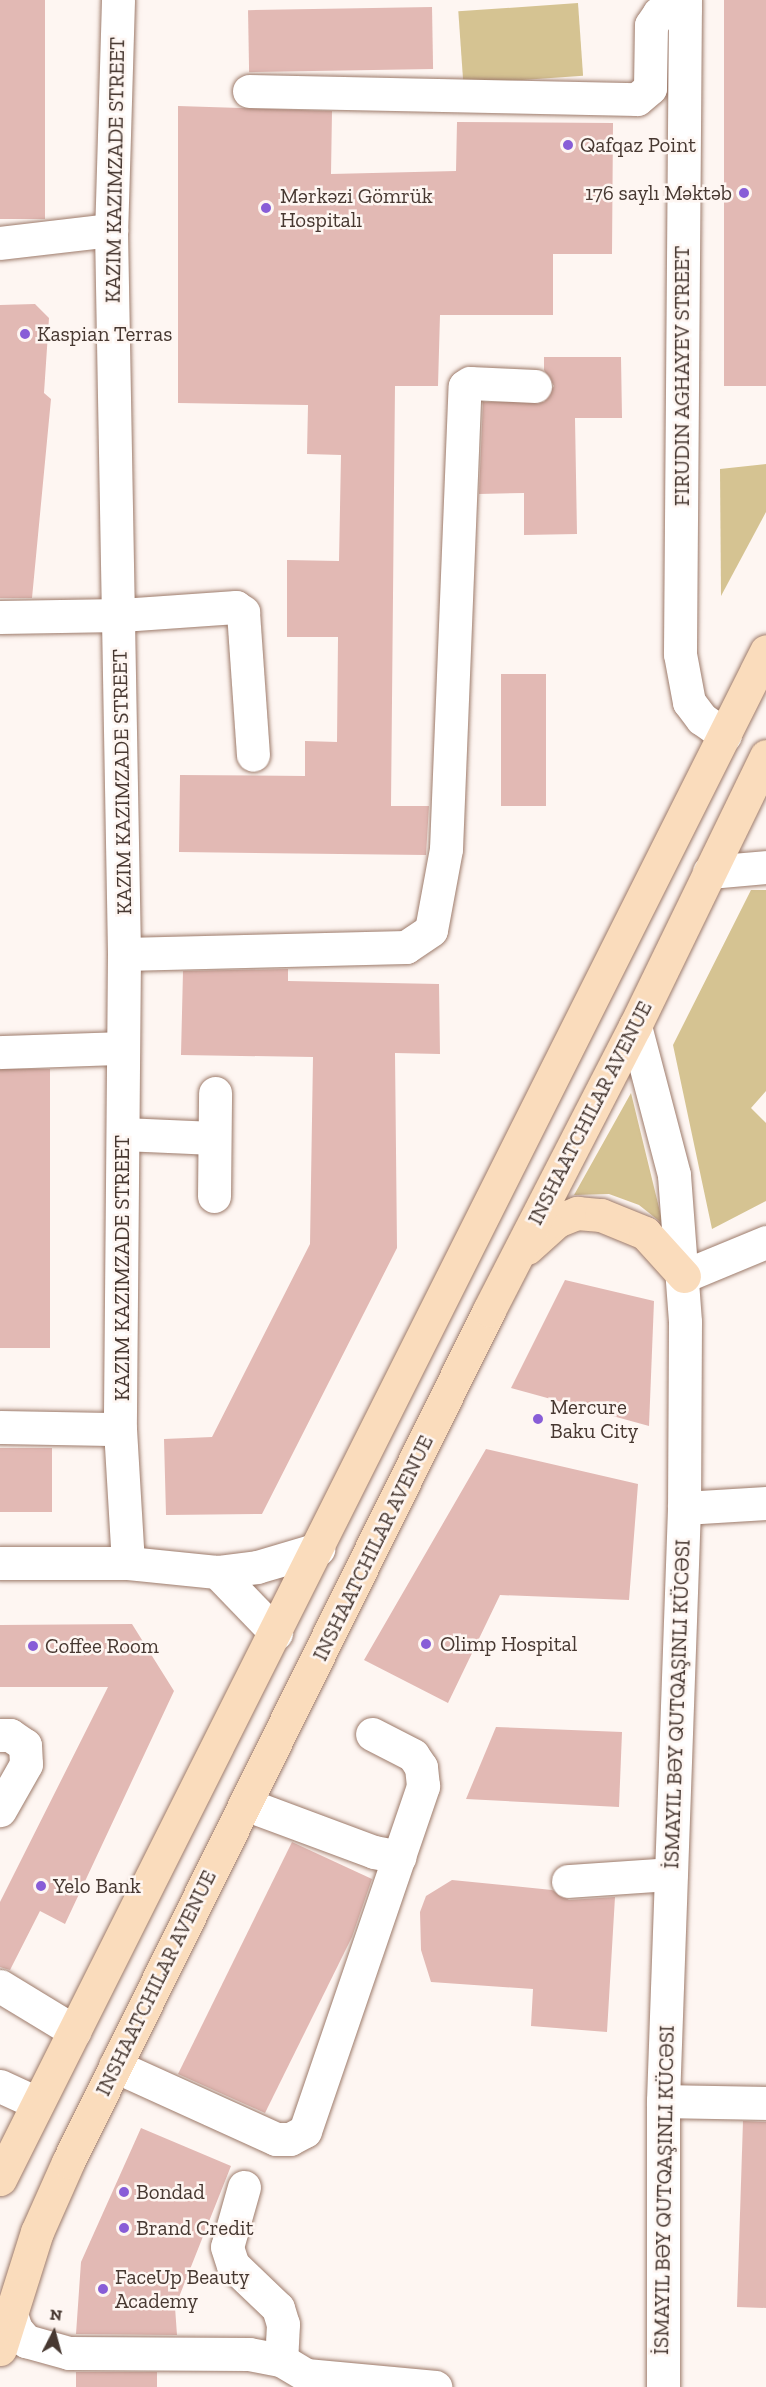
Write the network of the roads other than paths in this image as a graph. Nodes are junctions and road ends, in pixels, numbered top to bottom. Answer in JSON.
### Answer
{"nodes":[{"id":1,"x":118,"y":0,"type":"edge"},
{"id":2,"x":685,"y":5,"type":"edge"},
{"id":3,"x":249,"y":91,"type":"dead end"},
{"id":4,"x":111,"y":230,"type":"junction"},
{"id":5,"x":0,"y":243,"type":"edge"},
{"id":6,"x":535,"y":386,"type":"dead end"},
{"id":7,"x":121,"y":615,"type":"junction"},
{"id":8,"x":0,"y":617,"type":"edge"},
{"id":9,"x":766,"y":651,"type":"edge"},
{"id":10,"x":725,"y":735,"type":"junction"},
{"id":11,"x":253,"y":755,"type":"dead end"},
{"id":12,"x":766,"y":756,"type":"edge"},
{"id":13,"x":766,"y":867,"type":"edge"},
{"id":14,"x":710,"y":872,"type":"junction"},
{"id":15,"x":124,"y":954,"type":"junction"},
{"id":16,"x":635,"y":1026,"type":"junction"},
{"id":17,"x":123,"y":1048,"type":"junction"},
{"id":18,"x":0,"y":1052,"type":"edge"},
{"id":19,"x":215,"y":1093,"type":"dead end"},
{"id":20,"x":123,"y":1134,"type":"junction"},
{"id":21,"x":214,"y":1138,"type":"junction"},
{"id":22,"x":213,"y":1196,"type":"dead end"},
{"id":23,"x":766,"y":1242,"type":"edge"},
{"id":24,"x":515,"y":1260,"type":"junction"},
{"id":25,"x":684,"y":1276,"type":"junction"},
{"id":26,"x":0,"y":1427,"type":"edge"},
{"id":27,"x":120,"y":1429,"type":"junction"},
{"id":28,"x":766,"y":1503,"type":"edge"},
{"id":29,"x":684,"y":1508,"type":"junction"},
{"id":30,"x":318,"y":1549,"type":"junction"},
{"id":31,"x":0,"y":1563,"type":"edge"},
{"id":32,"x":128,"y":1563,"type":"junction"},
{"id":33,"x":217,"y":1572,"type":"junction"},
{"id":34,"x":276,"y":1633,"type":"junction"},
{"id":35,"x":372,"y":1734,"type":"dead end"},
{"id":36,"x":0,"y":1735,"type":"edge"},
{"id":37,"x":245,"y":1804,"type":"junction"},
{"id":38,"x":0,"y":1810,"type":"edge"},
{"id":39,"x":400,"y":1857,"type":"junction"},
{"id":40,"x":671,"y":1874,"type":"junction"},
{"id":41,"x":568,"y":1881,"type":"dead end"},
{"id":42,"x":0,"y":1986,"type":"edge"},
{"id":43,"x":74,"y":2031,"type":"junction"},
{"id":44,"x":115,"y":2066,"type":"junction"},
{"id":45,"x":0,"y":2086,"type":"edge"},
{"id":46,"x":663,"y":2101,"type":"junction"},
{"id":47,"x":38,"y":2103,"type":"junction"},
{"id":48,"x":766,"y":2103,"type":"edge"},
{"id":49,"x":0,"y":2179,"type":"edge"},
{"id":50,"x":244,"y":2187,"type":"dead end"},
{"id":51,"x":10,"y":2311,"type":"junction"},
{"id":52,"x":0,"y":2349,"type":"edge"},
{"id":53,"x":281,"y":2360,"type":"junction"},
{"id":54,"x":435,"y":2387,"type":"edge"},
{"id":55,"x":663,"y":2387,"type":"edge"}],
"edges":[{"from":1,"to":4,"type":"street","name":"KAZIM KAZIMZADE STREET"},
{"from":2,"to":3,"type":"street"},
{"from":2,"to":10,"type":"street","name":"FIRUDIN AGHAYEV STREET"},
{"from":4,"to":5,"type":"street"},
{"from":4,"to":7,"type":"street","name":"KAZIM KAZIMZADE STREET"},
{"from":6,"to":15,"type":"street"},
{"from":7,"to":8,"type":"street"},
{"from":7,"to":11,"type":"street"},
{"from":7,"to":15,"type":"street","name":"KAZIM KAZIMZADE STREET"},
{"from":9,"to":10,"type":"main road"},
{"from":10,"to":30,"type":"main road"},
{"from":12,"to":14,"type":"main road","name":"INSHAATCHILAR AVENUE"},
{"from":13,"to":14,"type":"street"},
{"from":14,"to":16,"type":"main road","name":"INSHAATCHILAR AVENUE"},
{"from":15,"to":17,"type":"street","name":"KAZIM KAZIMZADE STREET"},
{"from":16,"to":24,"type":"main road","name":"INSHAATCHILAR AVENUE"},
{"from":16,"to":25,"type":"street"},
{"from":17,"to":18,"type":"street"},
{"from":17,"to":20,"type":"street","name":"KAZIM KAZIMZADE STREET"},
{"from":19,"to":21,"type":"street"},
{"from":20,"to":21,"type":"street"},
{"from":20,"to":27,"type":"street","name":"KAZIM KAZIMZADE STREET"},
{"from":21,"to":22,"type":"street"},
{"from":23,"to":25,"type":"street"},
{"from":24,"to":25,"type":"main road"},
{"from":24,"to":37,"type":"main road","name":"INSHAATCHILAR AVENUE"},
{"from":25,"to":29,"type":"street"},
{"from":26,"to":27,"type":"street"},
{"from":27,"to":32,"type":"street","name":"KAZIM KAZIMZADE STREET"},
{"from":28,"to":29,"type":"street"},
{"from":29,"to":40,"type":"street"},
{"from":30,"to":33,"type":"street"},
{"from":30,"to":34,"type":"main road"},
{"from":31,"to":32,"type":"street"},
{"from":32,"to":33,"type":"street"},
{"from":33,"to":34,"type":"street"},
{"from":34,"to":43,"type":"main road"},
{"from":35,"to":39,"type":"street"},
{"from":36,"to":38,"type":"street"},
{"from":37,"to":39,"type":"street"},
{"from":37,"to":44,"type":"main road","name":"INSHAATCHILAR AVENUE"},
{"from":39,"to":44,"type":"street"},
{"from":40,"to":41,"type":"street"},
{"from":40,"to":46,"type":"street"},
{"from":42,"to":43,"type":"street"},
{"from":43,"to":47,"type":"main road"},
{"from":44,"to":51,"type":"main road","name":"INSHAATCHILAR AVENUE"},
{"from":45,"to":47,"type":"street"},
{"from":46,"to":48,"type":"street"},
{"from":46,"to":55,"type":"street"},
{"from":47,"to":49,"type":"main road"},
{"from":50,"to":53,"type":"street"},
{"from":51,"to":52,"type":"main road","name":"INSHAATCHILAR AVENUE"},
{"from":51,"to":53,"type":"street"},
{"from":53,"to":54,"type":"street"}]}
